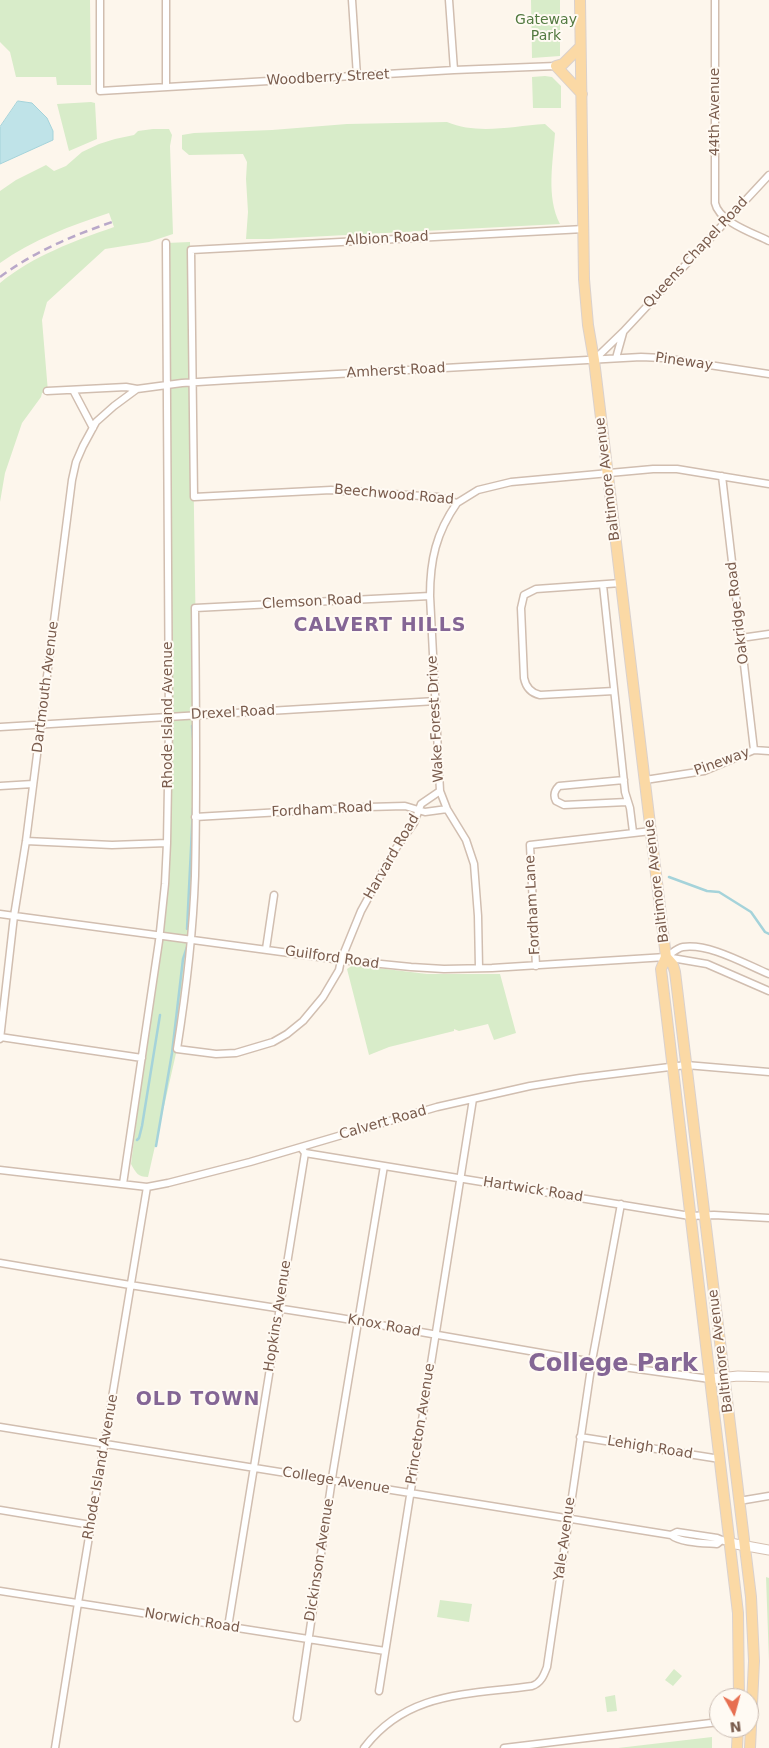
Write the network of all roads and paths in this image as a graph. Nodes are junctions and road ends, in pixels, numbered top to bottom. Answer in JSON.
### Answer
{"nodes":[{"id":1,"x":100,"y":0,"type":"edge"},
{"id":2,"x":166,"y":0,"type":"edge"},
{"id":3,"x":352,"y":0,"type":"edge"},
{"id":4,"x":449,"y":0,"type":"edge"},
{"id":5,"x":580,"y":0,"type":"edge"},
{"id":6,"x":715,"y":0,"type":"edge"},
{"id":7,"x":580,"y":47,"type":"junction"},
{"id":8,"x":556,"y":66,"type":"junction"},
{"id":9,"x":454,"y":70,"type":"junction"},
{"id":10,"x":357,"y":76,"type":"junction"},
{"id":11,"x":166,"y":87,"type":"junction"},
{"id":12,"x":582,"y":94,"type":"junction"},
{"id":13,"x":769,"y":175,"type":"edge"},
{"id":14,"x":728,"y":220,"type":"junction"},
{"id":15,"x":584,"y":229,"type":"junction"},
{"id":16,"x":769,"y":241,"type":"edge"},
{"id":17,"x":166,"y":243,"type":"dead end"},
{"id":18,"x":623,"y":332,"type":"junction"},
{"id":19,"x":616,"y":358,"type":"junction"},
{"id":20,"x":597,"y":360,"type":"junction"},
{"id":21,"x":769,"y":374,"type":"edge"},
{"id":22,"x":192,"y":382,"type":"junction"},
{"id":23,"x":167,"y":385,"type":"junction"},
{"id":24,"x":138,"y":389,"type":"junction"},
{"id":25,"x":72,"y":390,"type":"junction"},
{"id":26,"x":47,"y":391,"type":"dead end"},
{"id":27,"x":93,"y":428,"type":"junction"},
{"id":28,"x":608,"y":473,"type":"junction"},
{"id":29,"x":722,"y":476,"type":"junction"},
{"id":30,"x":769,"y":484,"type":"edge"},
{"id":31,"x":457,"y":503,"type":"junction"},
{"id":32,"x":621,"y":584,"type":"junction"},
{"id":33,"x":603,"y":585,"type":"junction"},
{"id":34,"x":430,"y":596,"type":"junction"},
{"id":35,"x":195,"y":608,"type":"joint"},
{"id":36,"x":769,"y":634,"type":"edge"},
{"id":37,"x":740,"y":638,"type":"junction"},
{"id":38,"x":614,"y":691,"type":"junction"},
{"id":39,"x":436,"y":701,"type":"junction"},
{"id":40,"x":197,"y":716,"type":"junction"},
{"id":41,"x":168,"y":717,"type":"junction"},
{"id":42,"x":41,"y":725,"type":"junction"},
{"id":43,"x":0,"y":727,"type":"edge"},
{"id":44,"x":754,"y":750,"type":"junction"},
{"id":45,"x":769,"y":751,"type":"edge"},
{"id":46,"x":624,"y":780,"type":"junction"},
{"id":47,"x":645,"y":780,"type":"junction"},
{"id":48,"x":33,"y":784,"type":"junction"},
{"id":49,"x":0,"y":786,"type":"edge"},
{"id":50,"x":440,"y":791,"type":"junction"},
{"id":51,"x":627,"y":802,"type":"junction"},
{"id":52,"x":447,"y":809,"type":"junction"},
{"id":53,"x":418,"y":810,"type":"junction"},
{"id":54,"x":196,"y":817,"type":"junction"},
{"id":55,"x":651,"y":831,"type":"junction"},
{"id":56,"x":633,"y":832,"type":"junction"},
{"id":57,"x":26,"y":841,"type":"junction"},
{"id":58,"x":167,"y":843,"type":"junction"},
{"id":59,"x":274,"y":894,"type":"dead end"},
{"id":60,"x":0,"y":914,"type":"edge"},
{"id":61,"x":14,"y":916,"type":"junction"},
{"id":62,"x":160,"y":935,"type":"junction"},
{"id":63,"x":190,"y":939,"type":"junction"},
{"id":64,"x":266,"y":949,"type":"junction"},
{"id":65,"x":666,"y":957,"type":"junction"},
{"id":66,"x":341,"y":960,"type":"junction"},
{"id":67,"x":536,"y":966,"type":"junction"},
{"id":68,"x":479,"y":968,"type":"junction"},
{"id":69,"x":769,"y":974,"type":"edge"},
{"id":70,"x":769,"y":991,"type":"edge"},
{"id":71,"x":0,"y":1038,"type":"edge"},
{"id":72,"x":177,"y":1049,"type":"joint"},
{"id":73,"x":142,"y":1058,"type":"junction"},
{"id":74,"x":686,"y":1065,"type":"junction"},
{"id":75,"x":672,"y":1066,"type":"junction"},
{"id":76,"x":769,"y":1072,"type":"edge"},
{"id":77,"x":473,"y":1099,"type":"junction"},
{"id":78,"x":300,"y":1146,"type":"junction"},
{"id":79,"x":305,"y":1153,"type":"junction"},
{"id":80,"x":384,"y":1166,"type":"junction"},
{"id":81,"x":0,"y":1170,"type":"edge"},
{"id":82,"x":460,"y":1178,"type":"junction"},
{"id":83,"x":123,"y":1184,"type":"junction"},
{"id":84,"x":147,"y":1187,"type":"junction"},
{"id":85,"x":621,"y":1204,"type":"junction"},
{"id":86,"x":704,"y":1215,"type":"junction"},
{"id":87,"x":690,"y":1216,"type":"junction"},
{"id":88,"x":769,"y":1218,"type":"edge"},
{"id":89,"x":0,"y":1263,"type":"edge"},
{"id":90,"x":130,"y":1286,"type":"junction"},
{"id":91,"x":280,"y":1308,"type":"junction"},
{"id":92,"x":358,"y":1322,"type":"junction"},
{"id":93,"x":436,"y":1334,"type":"junction"},
{"id":94,"x":592,"y":1361,"type":"junction"},
{"id":95,"x":724,"y":1377,"type":"junction"},
{"id":96,"x":769,"y":1377,"type":"edge"},
{"id":97,"x":710,"y":1378,"type":"junction"},
{"id":98,"x":0,"y":1427,"type":"edge"},
{"id":99,"x":580,"y":1437,"type":"junction"},
{"id":100,"x":104,"y":1444,"type":"junction"},
{"id":101,"x":720,"y":1459,"type":"junction"},
{"id":102,"x":254,"y":1468,"type":"junction"},
{"id":103,"x":332,"y":1480,"type":"junction"},
{"id":104,"x":410,"y":1492,"type":"junction"},
{"id":105,"x":769,"y":1496,"type":"edge"},
{"id":106,"x":739,"y":1501,"type":"junction"},
{"id":107,"x":0,"y":1510,"type":"edge"},
{"id":108,"x":568,"y":1517,"type":"junction"},
{"id":109,"x":91,"y":1525,"type":"junction"},
{"id":110,"x":726,"y":1542,"type":"junction"},
{"id":111,"x":745,"y":1545,"type":"junction"},
{"id":112,"x":769,"y":1550,"type":"edge"},
{"id":113,"x":0,"y":1591,"type":"edge"},
{"id":114,"x":78,"y":1603,"type":"junction"},
{"id":115,"x":228,"y":1627,"type":"junction"},
{"id":116,"x":308,"y":1640,"type":"junction"},
{"id":117,"x":385,"y":1651,"type":"junction"},
{"id":118,"x":739,"y":1688,"type":"edge"},
{"id":119,"x":379,"y":1691,"type":"dead end"},
{"id":120,"x":297,"y":1718,"type":"dead end"},
{"id":121,"x":709,"y":1723,"type":"edge"},
{"id":122,"x":55,"y":1748,"type":"edge"},
{"id":123,"x":364,"y":1748,"type":"edge"},
{"id":124,"x":504,"y":1748,"type":"edge"},
{"id":125,"x":750,"y":1748,"type":"edge"}],
"edges":[{"from":1,"to":11,"type":"street","name":"Woodberry Street"},
{"from":2,"to":11,"type":"street"},
{"from":3,"to":10,"type":"street"},
{"from":4,"to":9,"type":"street"},
{"from":5,"to":7,"type":"main road","name":"Baltimore Avenue"},
{"from":6,"to":14,"type":"street","name":"44th Avenue"},
{"from":7,"to":8,"type":"main road"},
{"from":7,"to":12,"type":"main road","name":"Baltimore Avenue"},
{"from":8,"to":9,"type":"street","name":"Woodberry Street"},
{"from":8,"to":12,"type":"main road"},
{"from":9,"to":10,"type":"street","name":"Woodberry Street"},
{"from":10,"to":11,"type":"street","name":"Woodberry Street"},
{"from":12,"to":15,"type":"main road","name":"Baltimore Avenue"},
{"from":13,"to":14,"type":"street","name":"Queens Chapel Road"},
{"from":14,"to":16,"type":"street"},
{"from":14,"to":18,"type":"street","name":"Queens Chapel Road"},
{"from":15,"to":20,"type":"main road","name":"Baltimore Avenue"},
{"from":15,"to":22,"type":"street","name":"Albion Road"},
{"from":17,"to":23,"type":"street","name":"Rhode Island Avenue"},
{"from":18,"to":19,"type":"street","name":"Queens Chapel Road"},
{"from":18,"to":20,"type":"street","name":"Queens Chapel Road"},
{"from":19,"to":20,"type":"street","name":"Pineway"},
{"from":19,"to":21,"type":"street","name":"Pineway"},
{"from":20,"to":22,"type":"street","name":"Amherst Road"},
{"from":20,"to":28,"type":"main road","name":"Baltimore Avenue"},
{"from":22,"to":23,"type":"street","name":"Amherst Road"},
{"from":22,"to":31,"type":"street","name":"Beechwood Road"},
{"from":23,"to":24,"type":"street","name":"Dartmouth Avenue"},
{"from":23,"to":41,"type":"street","name":"Rhode Island Avenue"},
{"from":24,"to":25,"type":"street"},
{"from":24,"to":27,"type":"street","name":"Dartmouth Avenue"},
{"from":25,"to":26,"type":"street"},
{"from":25,"to":27,"type":"street"},
{"from":27,"to":42,"type":"street","name":"Dartmouth Avenue"},
{"from":28,"to":29,"type":"street","name":"Beechwood Road"},
{"from":28,"to":31,"type":"street","name":"Beechwood Road"},
{"from":28,"to":32,"type":"main road","name":"Baltimore Avenue"},
{"from":29,"to":30,"type":"street","name":"Beechwood Road"},
{"from":29,"to":37,"type":"street","name":"Oakridge Road"},
{"from":31,"to":34,"type":"street","name":"Wake Forest Drive"},
{"from":32,"to":33,"type":"street"},
{"from":32,"to":47,"type":"main road","name":"Baltimore Avenue"},
{"from":33,"to":38,"type":"street","name":"Baltimore Avenue"},
{"from":33,"to":38,"type":"street"},
{"from":34,"to":35,"type":"street","name":"Clemson Road"},
{"from":34,"to":39,"type":"street","name":"Wake Forest Drive"},
{"from":35,"to":40,"type":"street","name":"Rhode Island Avenue"},
{"from":36,"to":37,"type":"street"},
{"from":37,"to":44,"type":"street","name":"Oakridge Road"},
{"from":38,"to":46,"type":"street","name":"Baltimore Avenue"},
{"from":39,"to":40,"type":"street","name":"Drexel Road"},
{"from":39,"to":50,"type":"street","name":"Wake Forest Drive"},
{"from":40,"to":41,"type":"street","name":"Drexel Road"},
{"from":40,"to":54,"type":"street","name":"Rhode Island Avenue"},
{"from":41,"to":42,"type":"street","name":"Drexel Road"},
{"from":41,"to":58,"type":"street","name":"Rhode Island Avenue"},
{"from":42,"to":43,"type":"street","name":"Drexel Road"},
{"from":42,"to":48,"type":"street","name":"Dartmouth Avenue"},
{"from":44,"to":45,"type":"street","name":"Pineway"},
{"from":44,"to":47,"type":"street","name":"Pineway"},
{"from":46,"to":51,"type":"street","name":"Baltimore Avenue"},
{"from":46,"to":51,"type":"street"},
{"from":47,"to":55,"type":"main road","name":"Baltimore Avenue"},
{"from":48,"to":49,"type":"street"},
{"from":48,"to":57,"type":"street","name":"Dartmouth Avenue"},
{"from":50,"to":52,"type":"street","name":"Wake Forest Drive"},
{"from":50,"to":53,"type":"street"},
{"from":51,"to":56,"type":"street","name":"Baltimore Avenue"},
{"from":52,"to":53,"type":"street","name":"Harvard Road"},
{"from":52,"to":68,"type":"street"},
{"from":53,"to":54,"type":"street","name":"Fordham Road"},
{"from":53,"to":66,"type":"street","name":"Harvard Road"},
{"from":54,"to":63,"type":"street","name":"Rhode Island Avenue"},
{"from":55,"to":56,"type":"street","name":"Fordham Lane"},
{"from":55,"to":65,"type":"main road","name":"Baltimore Avenue"},
{"from":56,"to":67,"type":"street","name":"Fordham Lane"},
{"from":57,"to":58,"type":"street"},
{"from":57,"to":61,"type":"street","name":"Dartmouth Avenue"},
{"from":58,"to":62,"type":"street","name":"Rhode Island Avenue"},
{"from":59,"to":64,"type":"street"},
{"from":60,"to":61,"type":"street","name":"Guilford Road"},
{"from":61,"to":62,"type":"street","name":"Guilford Road"},
{"from":61,"to":71,"type":"street","name":"Dartmouth Avenue"},
{"from":62,"to":63,"type":"street","name":"Guilford Road"},
{"from":62,"to":73,"type":"street","name":"Rhode Island Avenue"},
{"from":63,"to":64,"type":"street","name":"Guilford Road"},
{"from":63,"to":72,"type":"street","name":"Rhode Island Avenue"},
{"from":64,"to":66,"type":"street","name":"Guilford Road"},
{"from":65,"to":67,"type":"street","name":"Guilford Road"},
{"from":65,"to":69,"type":"street"},
{"from":65,"to":70,"type":"street"},
{"from":65,"to":74,"type":"main road","name":"Baltimore Avenue"},
{"from":65,"to":75,"type":"main road","name":"Baltimore Avenue"},
{"from":66,"to":68,"type":"street","name":"Guilford Road"},
{"from":66,"to":72,"type":"street","name":"Harvard Road"},
{"from":67,"to":68,"type":"street","name":"Guilford Road"},
{"from":71,"to":73,"type":"street"},
{"from":73,"to":83,"type":"street","name":"Rhode Island Avenue"},
{"from":74,"to":75,"type":"street","name":"Calvert Road"},
{"from":74,"to":76,"type":"street","name":"Calvert Road"},
{"from":74,"to":86,"type":"main road","name":"Baltimore Avenue"},
{"from":75,"to":77,"type":"street","name":"Calvert Road"},
{"from":75,"to":87,"type":"main road","name":"Baltimore Avenue"},
{"from":77,"to":78,"type":"street","name":"Calvert Road"},
{"from":77,"to":82,"type":"street","name":"Princeton Avenue"},
{"from":78,"to":79,"type":"street"},
{"from":78,"to":84,"type":"street","name":"Calvert Road"},
{"from":79,"to":80,"type":"street","name":"Hartwick Road"},
{"from":79,"to":91,"type":"street","name":"Hopkins Avenue"},
{"from":80,"to":82,"type":"street","name":"Hartwick Road"},
{"from":80,"to":92,"type":"street","name":"Dickinson Avenue"},
{"from":81,"to":83,"type":"street","name":"Calvert Road"},
{"from":82,"to":85,"type":"street","name":"Hartwick Road"},
{"from":82,"to":93,"type":"street","name":"Princeton Avenue"},
{"from":83,"to":84,"type":"street","name":"Calvert Road"},
{"from":84,"to":90,"type":"street","name":"Rhode Island Avenue"},
{"from":85,"to":87,"type":"street","name":"Hartwick Road"},
{"from":85,"to":94,"type":"street","name":"Yale Avenue"},
{"from":86,"to":87,"type":"street","name":"Hartwick Road"},
{"from":86,"to":88,"type":"street","name":"Hartwick Road"},
{"from":86,"to":95,"type":"main road","name":"Baltimore Avenue"},
{"from":87,"to":97,"type":"main road","name":"Baltimore Avenue"},
{"from":89,"to":90,"type":"street","name":"Knox Road"},
{"from":90,"to":91,"type":"street","name":"Knox Road"},
{"from":90,"to":100,"type":"street","name":"Rhode Island Avenue"},
{"from":91,"to":92,"type":"street","name":"Knox Road"},
{"from":91,"to":102,"type":"street","name":"Hopkins Avenue"},
{"from":92,"to":93,"type":"street","name":"Knox Road"},
{"from":92,"to":103,"type":"street","name":"Dickinson Avenue"},
{"from":93,"to":94,"type":"street","name":"Knox Road"},
{"from":93,"to":104,"type":"street","name":"Princeton Avenue"},
{"from":94,"to":97,"type":"street","name":"Knox Road"},
{"from":94,"to":99,"type":"street","name":"Yale Avenue"},
{"from":95,"to":96,"type":"street","name":"Knox Road"},
{"from":95,"to":97,"type":"street","name":"Knox Road"},
{"from":95,"to":106,"type":"main road","name":"Baltimore Avenue"},
{"from":97,"to":101,"type":"main road","name":"Baltimore Avenue"},
{"from":98,"to":100,"type":"street","name":"College Avenue"},
{"from":99,"to":101,"type":"street","name":"Lehigh Road"},
{"from":99,"to":108,"type":"street","name":"Yale Avenue"},
{"from":100,"to":102,"type":"street","name":"College Avenue"},
{"from":100,"to":109,"type":"street","name":"Rhode Island Avenue"},
{"from":101,"to":110,"type":"main road","name":"Baltimore Avenue"},
{"from":102,"to":103,"type":"street","name":"College Avenue"},
{"from":102,"to":115,"type":"street","name":"Hopkins Avenue"},
{"from":103,"to":104,"type":"street","name":"College Avenue"},
{"from":103,"to":116,"type":"street","name":"Dickinson Avenue"},
{"from":104,"to":108,"type":"street","name":"College Avenue"},
{"from":104,"to":117,"type":"street","name":"Princeton Avenue"},
{"from":105,"to":106,"type":"street"},
{"from":106,"to":111,"type":"main road","name":"Baltimore Avenue"},
{"from":107,"to":109,"type":"street"},
{"from":108,"to":110,"type":"street","name":"College Avenue"},
{"from":108,"to":123,"type":"street","name":"Yale Avenue"},
{"from":109,"to":114,"type":"street","name":"Rhode Island Avenue"},
{"from":110,"to":111,"type":"street"},
{"from":110,"to":118,"type":"main road","name":"Baltimore Avenue"},
{"from":111,"to":112,"type":"street"},
{"from":111,"to":125,"type":"main road","name":"Baltimore Avenue"},
{"from":113,"to":114,"type":"street","name":"Norwich Road"},
{"from":114,"to":115,"type":"street","name":"Norwich Road"},
{"from":114,"to":122,"type":"street","name":"Rhode Island Avenue"},
{"from":115,"to":116,"type":"street","name":"Norwich Road"},
{"from":116,"to":117,"type":"street","name":"Norwich Road"},
{"from":116,"to":120,"type":"street","name":"Dickinson Avenue"},
{"from":117,"to":119,"type":"street","name":"Princeton Avenue"},
{"from":121,"to":124,"type":"street"}]}
